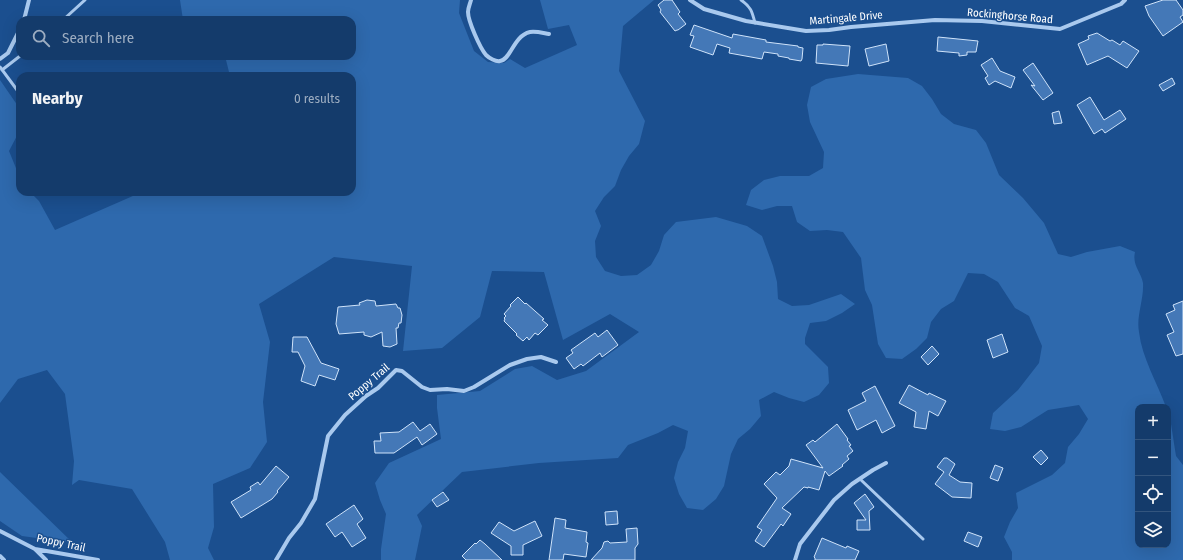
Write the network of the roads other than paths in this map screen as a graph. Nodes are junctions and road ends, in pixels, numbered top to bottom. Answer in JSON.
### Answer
{"nodes":[{"id":1,"x":29,"y":0,"type":"edge"},
{"id":2,"x":85,"y":0,"type":"edge"},
{"id":3,"x":471,"y":0,"type":"edge"},
{"id":4,"x":690,"y":0,"type":"edge"},
{"id":5,"x":741,"y":0,"type":"edge"},
{"id":6,"x":1125,"y":0,"type":"edge"},
{"id":7,"x":25,"y":16,"type":"edge"},
{"id":8,"x":67,"y":16,"type":"edge"},
{"id":9,"x":935,"y":20,"type":"joint"},
{"id":10,"x":755,"y":23,"type":"junction"},
{"id":11,"x":549,"y":34,"type":"dead end"},
{"id":12,"x":16,"y":37,"type":"edge"},
{"id":13,"x":0,"y":59,"type":"edge"},
{"id":14,"x":16,"y":59,"type":"edge"},
{"id":15,"x":1,"y":68,"type":"edge"},
{"id":16,"x":16,"y":89,"type":"edge"},
{"id":17,"x":556,"y":362,"type":"dead end"},
{"id":18,"x":886,"y":463,"type":"dead end"},
{"id":19,"x":860,"y":479,"type":"junction"},
{"id":20,"x":0,"y":531,"type":"edge"},
{"id":21,"x":923,"y":538,"type":"dead end"},
{"id":22,"x":35,"y":549,"type":"junction"},
{"id":23,"x":0,"y":556,"type":"edge"},
{"id":24,"x":4,"y":560,"type":"edge"},
{"id":25,"x":46,"y":560,"type":"edge"},
{"id":26,"x":98,"y":560,"type":"edge"},
{"id":27,"x":276,"y":560,"type":"edge"},
{"id":28,"x":795,"y":560,"type":"edge"}],
"edges":[{"from":1,"to":7,"type":"street"},
{"from":2,"to":8,"type":"lane"},
{"from":3,"to":11,"type":"street"},
{"from":4,"to":10,"type":"street","name":"Martingale Drive"},
{"from":5,"to":10,"type":"lane"},
{"from":6,"to":9,"type":"street","name":"Rockinghorse Road"},
{"from":9,"to":10,"type":"street","name":"Martingale Drive"},
{"from":12,"to":13,"type":"street"},
{"from":14,"to":15,"type":"lane"},
{"from":15,"to":16,"type":"lane"},
{"from":17,"to":27,"type":"street","name":"Poppy Trail"},
{"from":18,"to":19,"type":"street"},
{"from":19,"to":21,"type":"lane"},
{"from":19,"to":28,"type":"street"},
{"from":20,"to":22,"type":"street","name":"Poppy Trail"},
{"from":22,"to":25,"type":"street"},
{"from":22,"to":26,"type":"street","name":"Poppy Trail"},
{"from":23,"to":24,"type":"street"}]}
